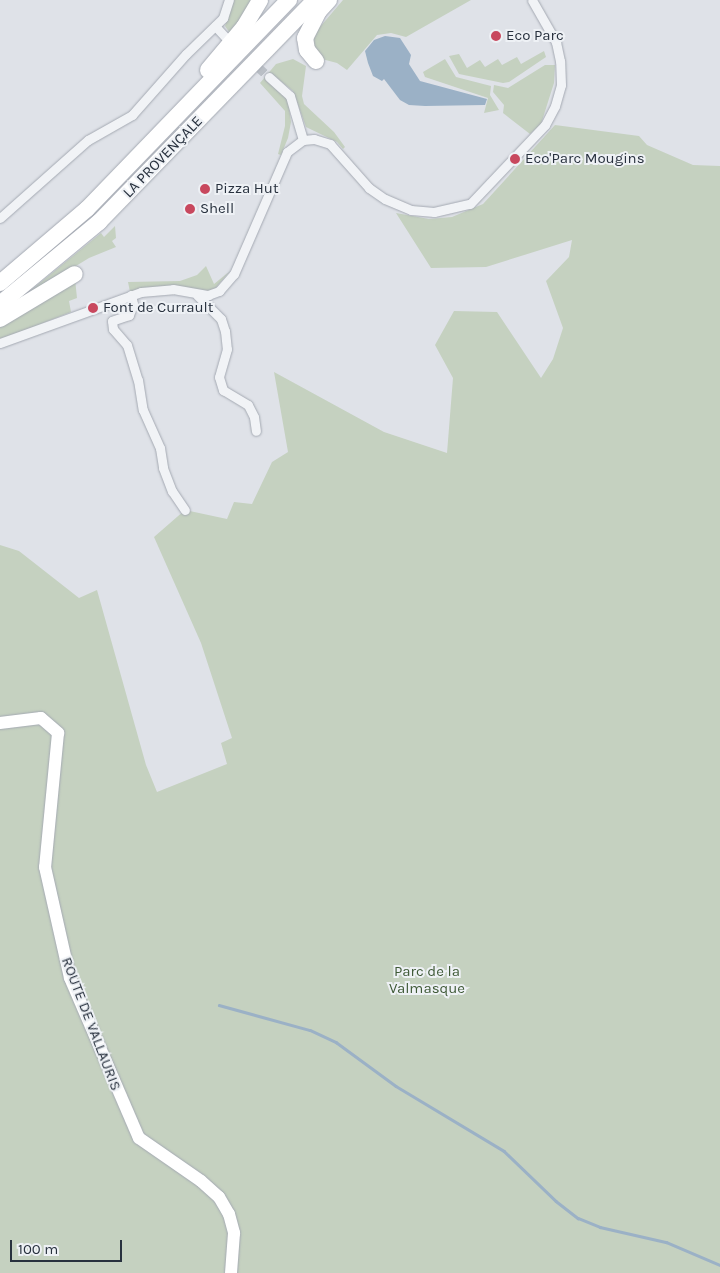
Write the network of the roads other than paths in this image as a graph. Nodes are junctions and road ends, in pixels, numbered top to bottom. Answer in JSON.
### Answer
{"nodes":[{"id":1,"x":229,"y":0,"type":"edge"},
{"id":2,"x":260,"y":0,"type":"edge"},
{"id":3,"x":290,"y":0,"type":"edge"},
{"id":4,"x":532,"y":0,"type":"edge"},
{"id":5,"x":321,"y":4,"type":"edge"},
{"id":6,"x":215,"y":26,"type":"junction"},
{"id":7,"x":226,"y":38,"type":"dead end"},
{"id":8,"x":316,"y":61,"type":"dead end"},
{"id":9,"x":265,"y":74,"type":"joint"},
{"id":10,"x":303,"y":140,"type":"junction"},
{"id":11,"x":115,"y":181,"type":"junction"},
{"id":12,"x":0,"y":218,"type":"edge"},
{"id":13,"x":74,"y":274,"type":"dead end"},
{"id":14,"x":0,"y":283,"type":"edge"},
{"id":15,"x":130,"y":295,"type":"junction"},
{"id":16,"x":197,"y":295,"type":"junction"},
{"id":17,"x":0,"y":304,"type":"edge"},
{"id":18,"x":0,"y":319,"type":"edge"},
{"id":19,"x":0,"y":343,"type":"edge"},
{"id":20,"x":256,"y":431,"type":"dead end"},
{"id":21,"x":185,"y":510,"type":"dead end"},
{"id":22,"x":0,"y":722,"type":"edge"},
{"id":23,"x":231,"y":1273,"type":"edge"}],
"edges":[{"from":1,"to":6,"type":"street"},
{"from":2,"to":11,"type":"highway"},
{"from":3,"to":11,"type":"highway","name":"LA PROVENÇALE"},
{"from":4,"to":10,"type":"street"},
{"from":5,"to":8,"type":"highway"},
{"from":5,"to":9,"type":"highway"},
{"from":5,"to":17,"type":"highway","name":"LA PROVENÇALE"},
{"from":6,"to":7,"type":"street"},
{"from":6,"to":12,"type":"street"},
{"from":9,"to":10,"type":"street"},
{"from":10,"to":16,"type":"street"},
{"from":11,"to":14,"type":"highway","name":"LA PROVENÇALE"},
{"from":13,"to":18,"type":"highway"},
{"from":15,"to":16,"type":"street"},
{"from":15,"to":19,"type":"street"},
{"from":15,"to":21,"type":"street"},
{"from":16,"to":20,"type":"street"},
{"from":22,"to":23,"type":"main road","name":"ROUTE DE VALLAURIS"}]}
